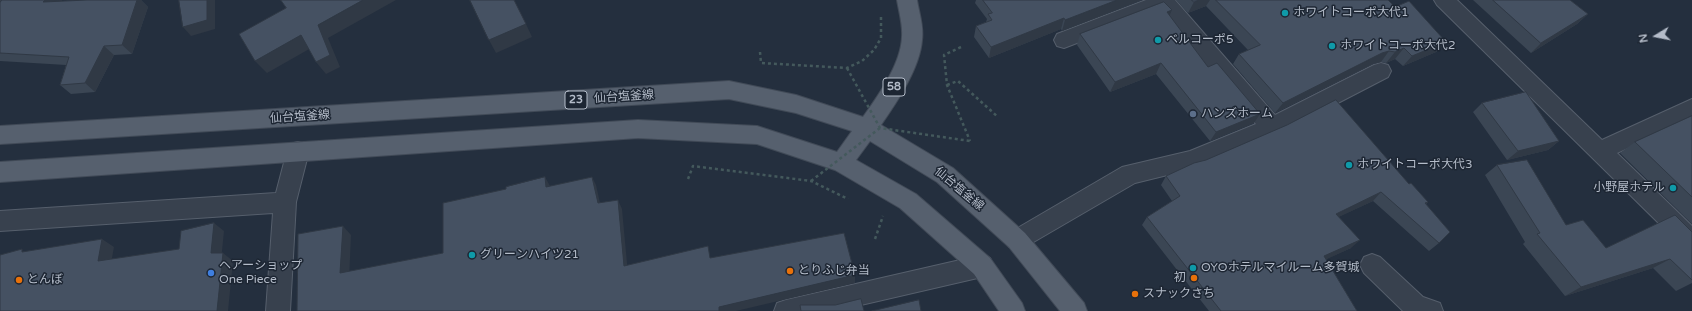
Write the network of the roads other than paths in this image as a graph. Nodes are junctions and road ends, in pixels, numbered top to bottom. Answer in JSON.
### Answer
{"nodes":[{"id":1,"x":907,"y":0,"type":"edge"},
{"id":2,"x":1444,"y":0,"type":"edge"},
{"id":3,"x":1164,"y":1,"type":"edge"},
{"id":4,"x":1064,"y":40,"type":"dead end"},
{"id":5,"x":1381,"y":70,"type":"dead end"},
{"id":6,"x":1692,"y":108,"type":"edge"},
{"id":7,"x":1272,"y":127,"type":"junction"},
{"id":8,"x":873,"y":128,"type":"junction"},
{"id":9,"x":0,"y":135,"type":"edge"},
{"id":10,"x":298,"y":151,"type":"junction"},
{"id":11,"x":1600,"y":151,"type":"junction"},
{"id":12,"x":842,"y":163,"type":"junction"},
{"id":13,"x":0,"y":172,"type":"edge"},
{"id":14,"x":285,"y":202,"type":"junction"},
{"id":15,"x":0,"y":221,"type":"edge"},
{"id":16,"x":1017,"y":240,"type":"junction"},
{"id":17,"x":1692,"y":240,"type":"edge"},
{"id":18,"x":1372,"y":265,"type":"dead end"},
{"id":19,"x":982,"y":266,"type":"junction"},
{"id":20,"x":278,"y":311,"type":"edge"},
{"id":21,"x":786,"y":311,"type":"edge"},
{"id":22,"x":1013,"y":311,"type":"edge"},
{"id":23,"x":1075,"y":311,"type":"edge"},
{"id":24,"x":1431,"y":311,"type":"edge"}],
"edges":[{"from":1,"to":8,"type":"main road","number":"58"},
{"from":2,"to":11,"type":"street"},
{"from":3,"to":4,"type":"street"},
{"from":3,"to":7,"type":"street"},
{"from":5,"to":7,"type":"street"},
{"from":6,"to":11,"type":"street"},
{"from":7,"to":16,"type":"street"},
{"from":8,"to":9,"type":"main road","name":"仙台塩釜線","number":"23"},
{"from":8,"to":12,"type":"main road","number":"58"},
{"from":8,"to":16,"type":"main road","name":"仙台塩釜線","number":"23"},
{"from":10,"to":12,"type":"main road"},
{"from":10,"to":13,"type":"main road"},
{"from":10,"to":14,"type":"street"},
{"from":11,"to":17,"type":"street"},
{"from":12,"to":19,"type":"main road"},
{"from":14,"to":15,"type":"street"},
{"from":14,"to":20,"type":"street"},
{"from":16,"to":23,"type":"main road","name":"仙台塩釜線","number":"23"},
{"from":18,"to":24,"type":"street"},
{"from":19,"to":21,"type":"street"},
{"from":19,"to":22,"type":"main road"}]}
